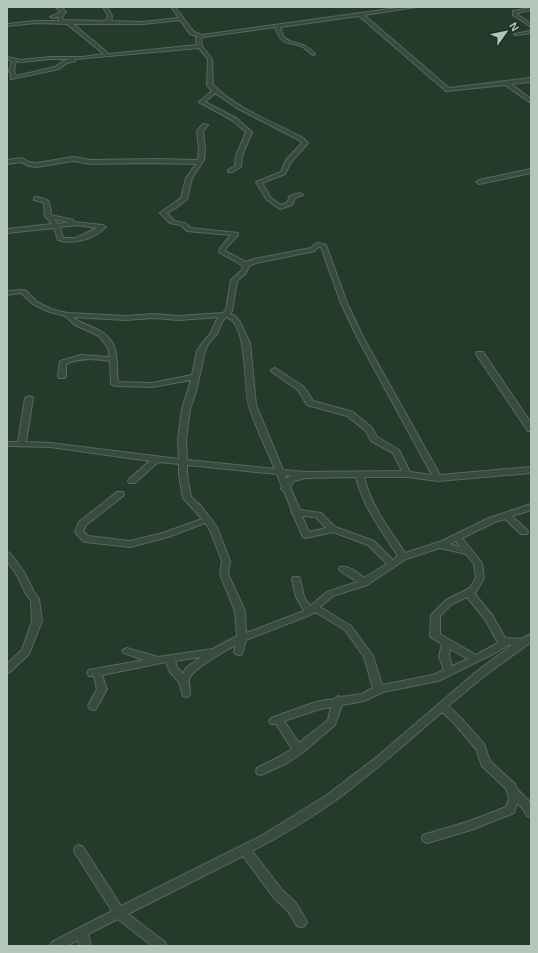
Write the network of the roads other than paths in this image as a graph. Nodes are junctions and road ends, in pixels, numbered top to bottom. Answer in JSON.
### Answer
{"nodes":[{"id":1,"x":58,"y":7,"type":"edge"},
{"id":2,"x":104,"y":7,"type":"edge"},
{"id":3,"x":173,"y":7,"type":"edge"},
{"id":4,"x":414,"y":7,"type":"edge"},
{"id":5,"x":403,"y":8,"type":"edge"},
{"id":6,"x":531,"y":9,"type":"edge"},
{"id":7,"x":62,"y":14,"type":"junction"},
{"id":8,"x":361,"y":15,"type":"junction"},
{"id":9,"x":181,"y":19,"type":"junction"},
{"id":10,"x":61,"y":21,"type":"junction"},
{"id":11,"x":68,"y":22,"type":"junction"},
{"id":12,"x":108,"y":23,"type":"junction"},
{"id":13,"x":7,"y":25,"type":"edge"},
{"id":14,"x":277,"y":26,"type":"junction"},
{"id":15,"x":531,"y":26,"type":"edge"},
{"id":16,"x":531,"y":32,"type":"edge"},
{"id":17,"x":516,"y":34,"type":"dead end"},
{"id":18,"x":202,"y":36,"type":"junction"},
{"id":19,"x":200,"y":46,"type":"junction"},
{"id":20,"x":312,"y":54,"type":"dead end"},
{"id":21,"x":108,"y":55,"type":"junction"},
{"id":22,"x":7,"y":58,"type":"edge"},
{"id":23,"x":83,"y":58,"type":"junction"},
{"id":24,"x":14,"y":61,"type":"junction"},
{"id":25,"x":14,"y":78,"type":"junction"},
{"id":26,"x":531,"y":80,"type":"edge"},
{"id":27,"x":7,"y":82,"type":"edge"},
{"id":28,"x":506,"y":82,"type":"junction"},
{"id":29,"x":215,"y":91,"type":"junction"},
{"id":30,"x":531,"y":101,"type":"edge"},
{"id":31,"x":205,"y":125,"type":"dead end"},
{"id":32,"x":7,"y":162,"type":"edge"},
{"id":33,"x":199,"y":162,"type":"junction"},
{"id":34,"x":230,"y":171,"type":"dead end"},
{"id":35,"x":531,"y":171,"type":"edge"},
{"id":36,"x":479,"y":182,"type":"dead end"},
{"id":37,"x":300,"y":195,"type":"dead end"},
{"id":38,"x":36,"y":199,"type":"dead end"},
{"id":39,"x":48,"y":216,"type":"junction"},
{"id":40,"x":77,"y":223,"type":"junction"},
{"id":41,"x":57,"y":226,"type":"junction"},
{"id":42,"x":7,"y":231,"type":"edge"},
{"id":43,"x":246,"y":265,"type":"junction"},
{"id":44,"x":7,"y":293,"type":"edge"},
{"id":45,"x":66,"y":314,"type":"junction"},
{"id":46,"x":225,"y":315,"type":"junction"},
{"id":47,"x":480,"y":354,"type":"dead end"},
{"id":48,"x":112,"y":359,"type":"junction"},
{"id":49,"x":274,"y":370,"type":"dead end"},
{"id":50,"x":62,"y":376,"type":"dead end"},
{"id":51,"x":194,"y":378,"type":"junction"},
{"id":52,"x":29,"y":398,"type":"dead end"},
{"id":53,"x":531,"y":429,"type":"edge"},
{"id":54,"x":7,"y":444,"type":"edge"},
{"id":55,"x":22,"y":444,"type":"junction"},
{"id":56,"x":156,"y":459,"type":"junction"},
{"id":57,"x":184,"y":462,"type":"junction"},
{"id":58,"x":531,"y":470,"type":"edge"},
{"id":59,"x":280,"y":472,"type":"junction"},
{"id":60,"x":407,"y":474,"type":"junction"},
{"id":61,"x":306,"y":475,"type":"junction"},
{"id":62,"x":360,"y":475,"type":"junction"},
{"id":63,"x":438,"y":478,"type":"junction"},
{"id":64,"x":132,"y":481,"type":"dead end"},
{"id":65,"x":286,"y":489,"type":"junction"},
{"id":66,"x":120,"y":494,"type":"dead end"},
{"id":67,"x":531,"y":507,"type":"edge"},
{"id":68,"x":295,"y":512,"type":"junction"},
{"id":69,"x":506,"y":515,"type":"junction"},
{"id":70,"x":206,"y":520,"type":"junction"},
{"id":71,"x":332,"y":529,"type":"junction"},
{"id":72,"x":524,"y":532,"type":"dead end"},
{"id":73,"x":457,"y":537,"type":"junction"},
{"id":74,"x":440,"y":545,"type":"junction"},
{"id":75,"x":468,"y":552,"type":"junction"},
{"id":76,"x":7,"y":555,"type":"edge"},
{"id":77,"x":403,"y":557,"type":"junction"},
{"id":78,"x":392,"y":564,"type":"junction"},
{"id":79,"x":343,"y":569,"type":"dead end"},
{"id":80,"x":296,"y":579,"type":"dead end"},
{"id":81,"x":364,"y":583,"type":"junction"},
{"id":82,"x":468,"y":592,"type":"junction"},
{"id":83,"x":312,"y":609,"type":"junction"},
{"id":84,"x":531,"y":637,"type":"edge"},
{"id":85,"x":242,"y":638,"type":"junction"},
{"id":86,"x":447,"y":643,"type":"junction"},
{"id":87,"x":521,"y":643,"type":"junction"},
{"id":88,"x":502,"y":644,"type":"junction"},
{"id":89,"x":127,"y":651,"type":"dead end"},
{"id":90,"x":215,"y":652,"type":"junction"},
{"id":91,"x":239,"y":652,"type":"dead end"},
{"id":92,"x":170,"y":659,"type":"junction"},
{"id":93,"x":476,"y":659,"type":"junction"},
{"id":94,"x":159,"y":660,"type":"junction"},
{"id":95,"x":7,"y":669,"type":"edge"},
{"id":96,"x":449,"y":672,"type":"junction"},
{"id":97,"x":184,"y":681,"type":"junction"},
{"id":98,"x":381,"y":689,"type":"junction"},
{"id":99,"x":186,"y":693,"type":"dead end"},
{"id":100,"x":338,"y":700,"type":"junction"},
{"id":101,"x":93,"y":706,"type":"dead end"},
{"id":102,"x":443,"y":707,"type":"junction"},
{"id":103,"x":298,"y":750,"type":"junction"},
{"id":104,"x":261,"y":771,"type":"dead end"},
{"id":105,"x":512,"y":791,"type":"junction"},
{"id":106,"x":531,"y":813,"type":"edge"},
{"id":107,"x":427,"y":838,"type":"dead end"},
{"id":108,"x":244,"y":849,"type":"junction"},
{"id":109,"x":79,"y":850,"type":"dead end"},
{"id":110,"x":119,"y":913,"type":"junction"},
{"id":111,"x":301,"y":922,"type":"dead end"},
{"id":112,"x":82,"y":932,"type":"junction"},
{"id":113,"x":56,"y":946,"type":"edge"},
{"id":114,"x":85,"y":946,"type":"edge"},
{"id":115,"x":162,"y":946,"type":"edge"}],
"edges":[{"from":1,"to":7,"type":"street"},
{"from":2,"to":12,"type":"street"},
{"from":3,"to":9,"type":"street"},
{"from":4,"to":5,"type":"street"},
{"from":5,"to":8,"type":"street"},
{"from":6,"to":15,"type":"street"},
{"from":7,"to":10,"type":"street"},
{"from":7,"to":10,"type":"street"},
{"from":8,"to":14,"type":"street"},
{"from":8,"to":28,"type":"street"},
{"from":9,"to":12,"type":"street"},
{"from":9,"to":18,"type":"street"},
{"from":10,"to":11,"type":"street"},
{"from":11,"to":12,"type":"street"},
{"from":11,"to":13,"type":"street"},
{"from":11,"to":21,"type":"street"},
{"from":14,"to":18,"type":"street"},
{"from":14,"to":20,"type":"street"},
{"from":16,"to":17,"type":"street"},
{"from":18,"to":19,"type":"street"},
{"from":19,"to":21,"type":"street"},
{"from":19,"to":29,"type":"street"},
{"from":21,"to":23,"type":"street"},
{"from":22,"to":24,"type":"street"},
{"from":23,"to":24,"type":"street"},
{"from":23,"to":25,"type":"street"},
{"from":24,"to":25,"type":"street"},
{"from":25,"to":27,"type":"street"},
{"from":26,"to":28,"type":"street"},
{"from":28,"to":30,"type":"street"},
{"from":29,"to":34,"type":"street"},
{"from":29,"to":37,"type":"street"},
{"from":31,"to":33,"type":"street"},
{"from":32,"to":33,"type":"street"},
{"from":33,"to":43,"type":"street"},
{"from":35,"to":36,"type":"street"},
{"from":38,"to":39,"type":"street"},
{"from":39,"to":40,"type":"street"},
{"from":39,"to":41,"type":"street"},
{"from":40,"to":41,"type":"street"},
{"from":40,"to":41,"type":"street"},
{"from":41,"to":42,"type":"street"},
{"from":43,"to":46,"type":"street"},
{"from":43,"to":63,"type":"street"},
{"from":44,"to":45,"type":"street"},
{"from":45,"to":46,"type":"street"},
{"from":45,"to":48,"type":"street"},
{"from":46,"to":51,"type":"street"},
{"from":46,"to":59,"type":"street"},
{"from":47,"to":53,"type":"street"},
{"from":48,"to":50,"type":"street"},
{"from":48,"to":51,"type":"street"},
{"from":49,"to":60,"type":"street"},
{"from":51,"to":57,"type":"street"},
{"from":52,"to":55,"type":"street"},
{"from":54,"to":55,"type":"street"},
{"from":55,"to":56,"type":"street"},
{"from":56,"to":57,"type":"street"},
{"from":56,"to":64,"type":"street"},
{"from":57,"to":59,"type":"street"},
{"from":57,"to":70,"type":"street"},
{"from":58,"to":63,"type":"street"},
{"from":59,"to":61,"type":"street"},
{"from":59,"to":65,"type":"street"},
{"from":60,"to":62,"type":"street"},
{"from":60,"to":63,"type":"street"},
{"from":61,"to":62,"type":"street"},
{"from":61,"to":65,"type":"street"},
{"from":62,"to":77,"type":"street"},
{"from":65,"to":68,"type":"street"},
{"from":66,"to":70,"type":"street"},
{"from":67,"to":69,"type":"street"},
{"from":68,"to":71,"type":"street"},
{"from":68,"to":71,"type":"street"},
{"from":69,"to":72,"type":"street"},
{"from":69,"to":73,"type":"street"},
{"from":70,"to":85,"type":"street"},
{"from":71,"to":78,"type":"street"},
{"from":73,"to":74,"type":"street"},
{"from":73,"to":75,"type":"street"},
{"from":74,"to":75,"type":"street"},
{"from":74,"to":77,"type":"street"},
{"from":75,"to":82,"type":"street"},
{"from":76,"to":95,"type":"street"},
{"from":77,"to":78,"type":"street"},
{"from":78,"to":81,"type":"street"},
{"from":79,"to":81,"type":"street"},
{"from":80,"to":83,"type":"street"},
{"from":81,"to":83,"type":"street"},
{"from":82,"to":86,"type":"street"},
{"from":82,"to":88,"type":"street"},
{"from":83,"to":85,"type":"street"},
{"from":83,"to":98,"type":"street"},
{"from":84,"to":87,"type":"street"},
{"from":85,"to":90,"type":"street"},
{"from":85,"to":91,"type":"street"},
{"from":86,"to":93,"type":"street"},
{"from":86,"to":96,"type":"street"},
{"from":87,"to":88,"type":"street"},
{"from":87,"to":102,"type":"street"},
{"from":88,"to":93,"type":"street"},
{"from":89,"to":94,"type":"street"},
{"from":90,"to":92,"type":"street"},
{"from":90,"to":97,"type":"street"},
{"from":92,"to":94,"type":"street"},
{"from":92,"to":97,"type":"street"},
{"from":93,"to":96,"type":"street"},
{"from":94,"to":101,"type":"street"},
{"from":96,"to":98,"type":"street"},
{"from":97,"to":99,"type":"street"},
{"from":98,"to":100,"type":"street"},
{"from":100,"to":103,"type":"street"},
{"from":100,"to":103,"type":"street"},
{"from":102,"to":105,"type":"street"},
{"from":102,"to":108,"type":"street"},
{"from":103,"to":104,"type":"street"},
{"from":105,"to":106,"type":"street"},
{"from":105,"to":107,"type":"street"},
{"from":108,"to":110,"type":"street"},
{"from":108,"to":111,"type":"street"},
{"from":109,"to":110,"type":"street"},
{"from":110,"to":112,"type":"street"},
{"from":110,"to":115,"type":"street"},
{"from":112,"to":113,"type":"street"},
{"from":112,"to":114,"type":"street"}]}
